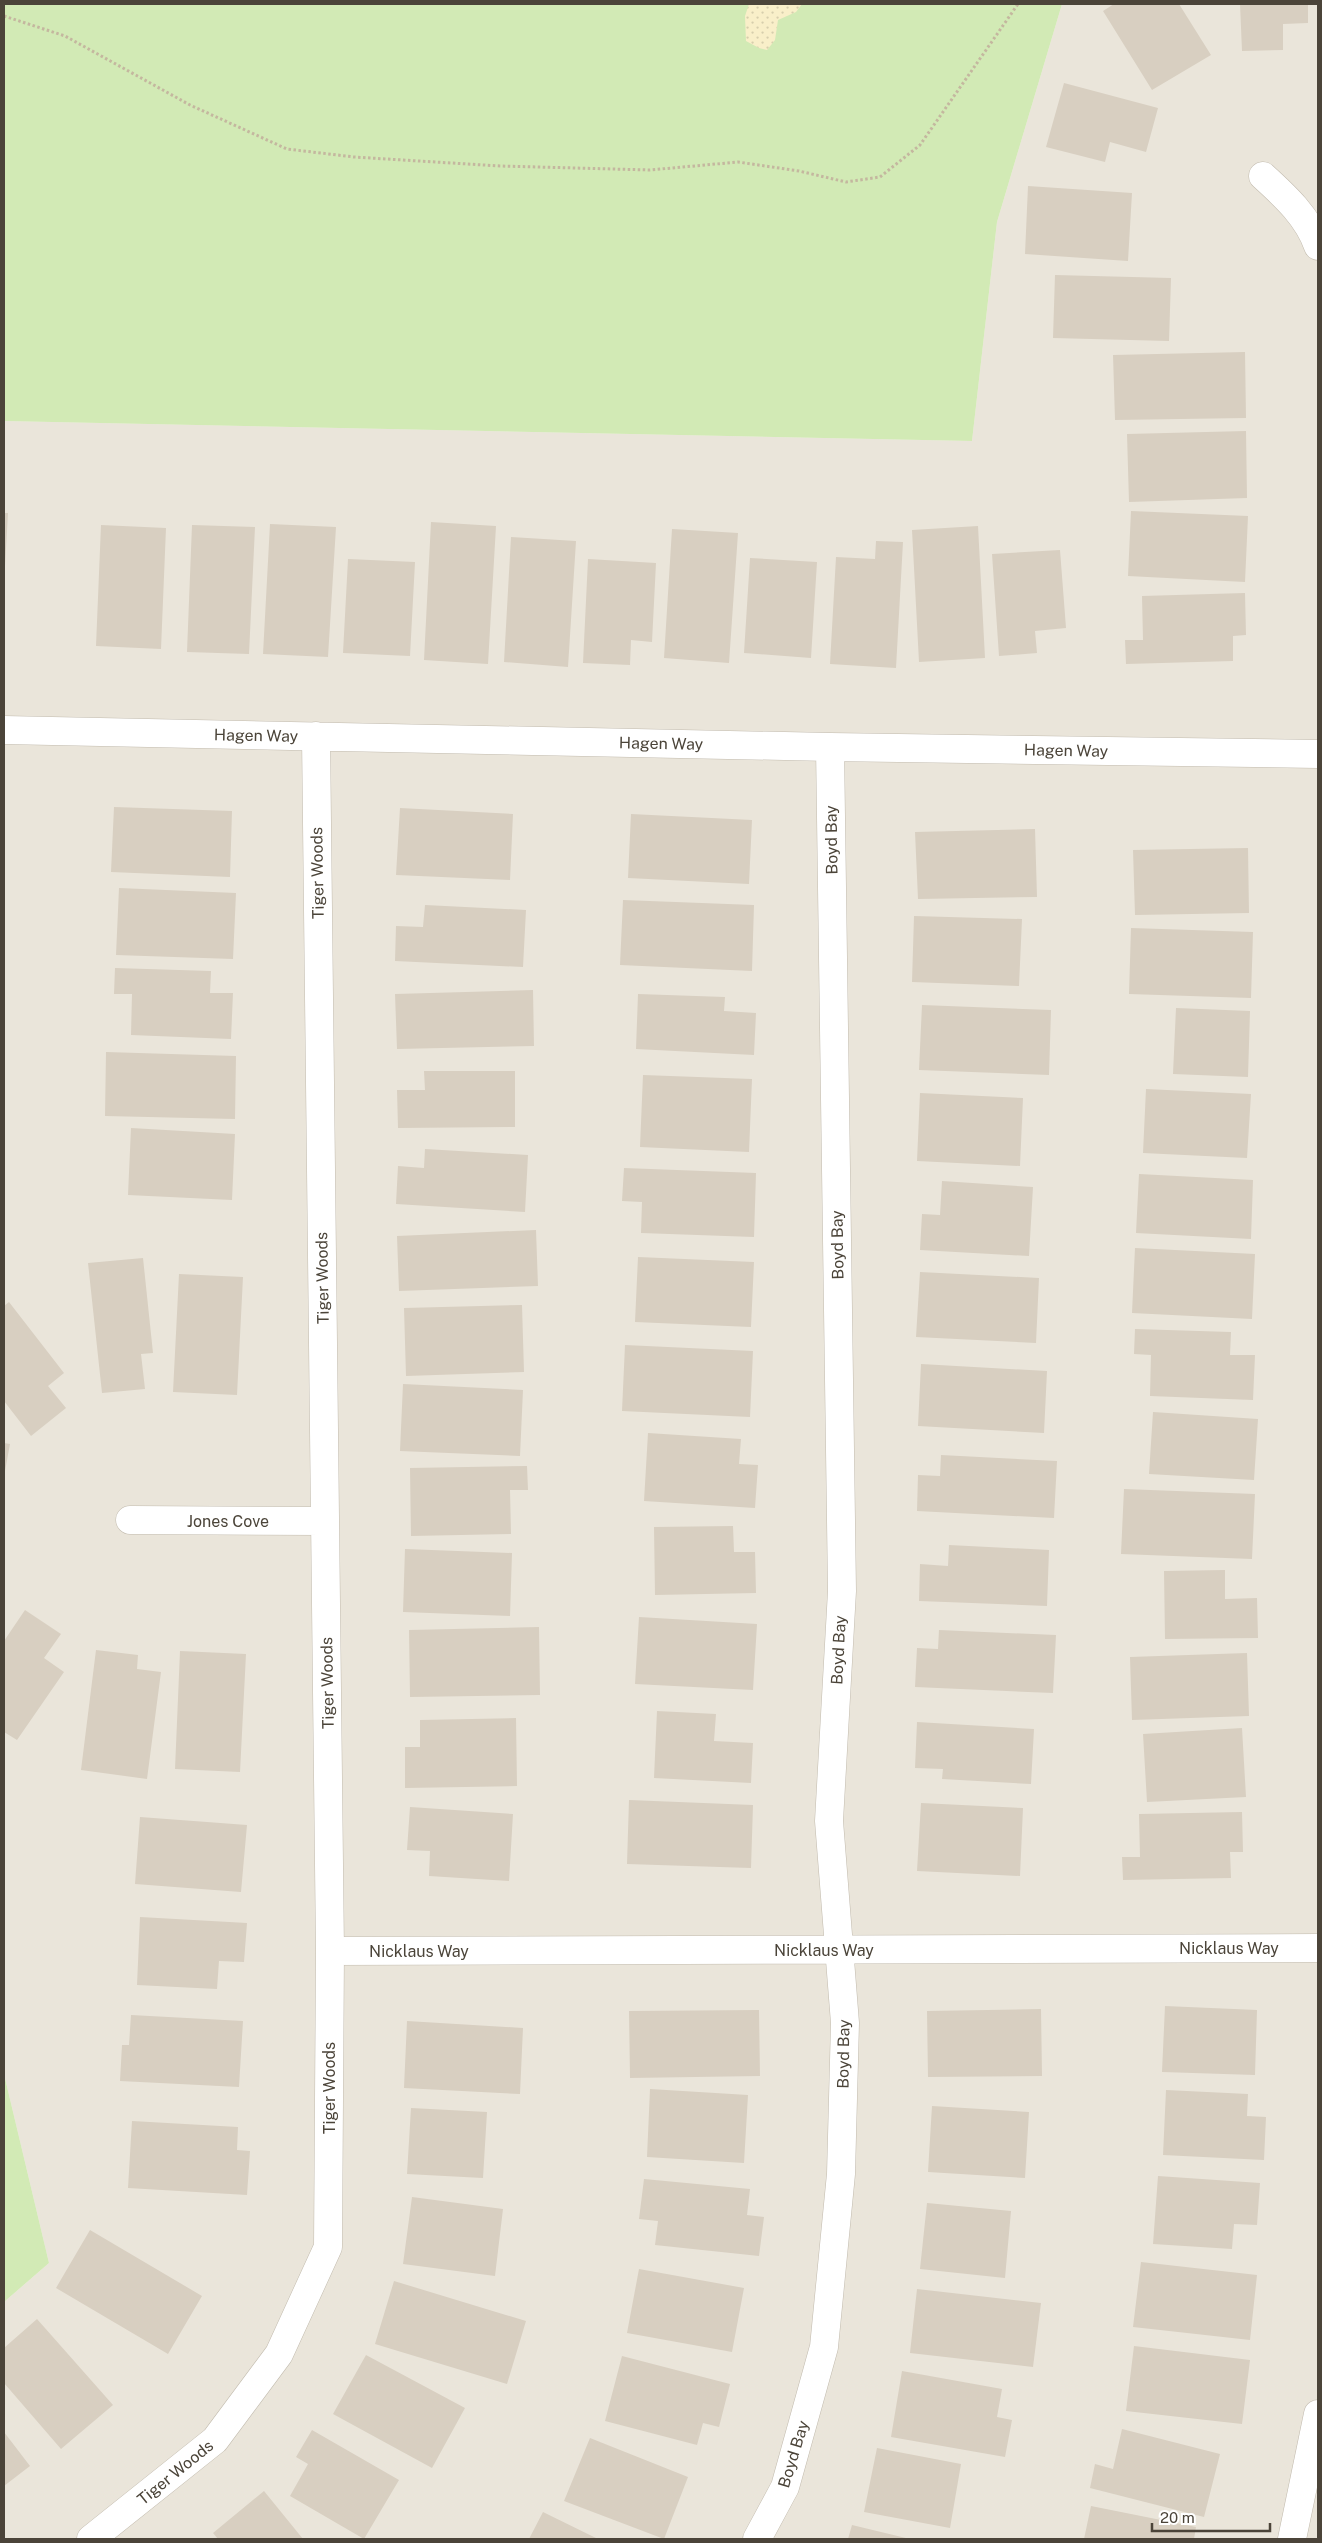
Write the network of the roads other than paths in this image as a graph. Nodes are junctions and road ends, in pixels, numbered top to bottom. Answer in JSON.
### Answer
{"nodes":[{"id":1,"x":1263,"y":176,"type":"dead end"},
{"id":2,"x":1318,"y":246,"type":"edge"},
{"id":3,"x":4,"y":730,"type":"edge"},
{"id":4,"x":316,"y":736,"type":"junction"},
{"id":5,"x":830,"y":747,"type":"junction"},
{"id":6,"x":1318,"y":754,"type":"edge"},
{"id":7,"x":130,"y":1520,"type":"dead end"},
{"id":8,"x":325,"y":1522,"type":"junction"},
{"id":9,"x":1318,"y":1948,"type":"edge"},
{"id":10,"x":839,"y":1950,"type":"junction"},
{"id":11,"x":330,"y":1951,"type":"junction"},
{"id":12,"x":1318,"y":2414,"type":"edge"},
{"id":13,"x":91,"y":2539,"type":"edge"},
{"id":14,"x":757,"y":2539,"type":"edge"},
{"id":15,"x":1292,"y":2539,"type":"edge"}],
"edges":[{"from":1,"to":2,"type":"street"},
{"from":3,"to":4,"type":"street","name":"Hagen Way"},
{"from":4,"to":5,"type":"street","name":"Hagen Way"},
{"from":4,"to":8,"type":"street","name":"Tiger Woods"},
{"from":5,"to":6,"type":"street","name":"Hagen Way"},
{"from":5,"to":10,"type":"street","name":"Boyd Bay"},
{"from":7,"to":8,"type":"street","name":"Jones Cove"},
{"from":8,"to":11,"type":"street","name":"Tiger Woods"},
{"from":9,"to":10,"type":"street","name":"Nicklaus Way"},
{"from":10,"to":11,"type":"street","name":"Nicklaus Way"},
{"from":10,"to":14,"type":"street","name":"Boyd Bay"},
{"from":11,"to":13,"type":"street","name":"Tiger Woods"},
{"from":12,"to":15,"type":"street"}]}
